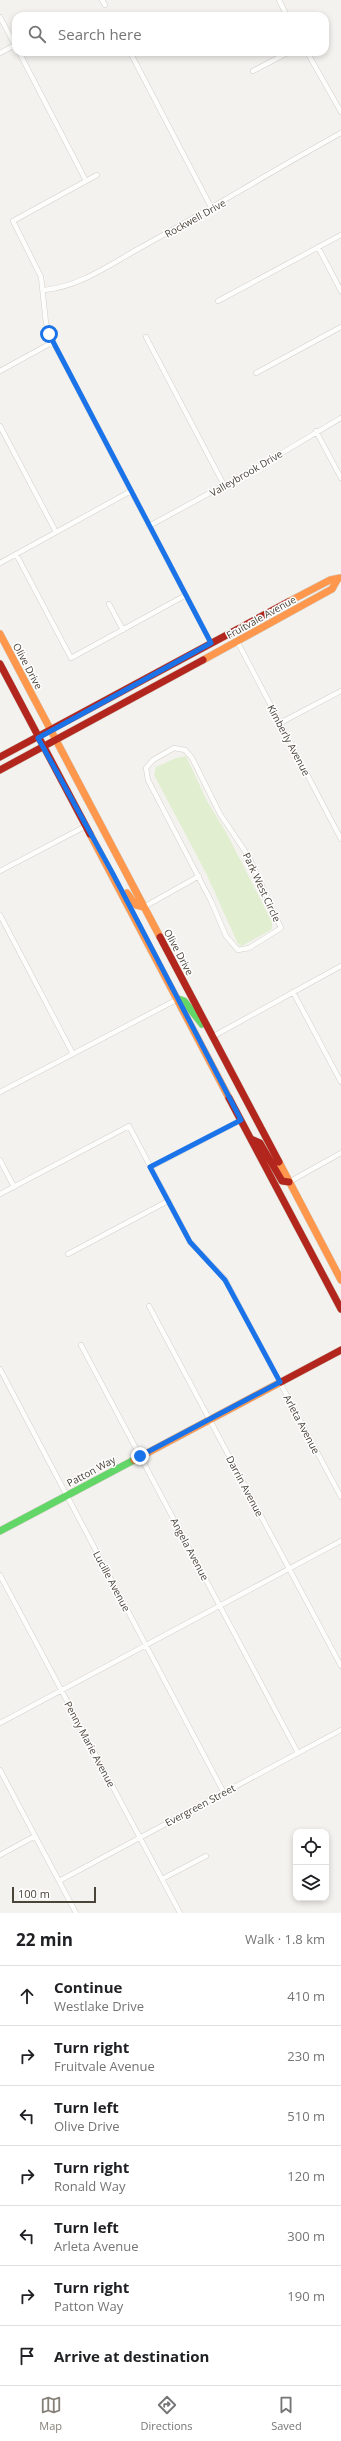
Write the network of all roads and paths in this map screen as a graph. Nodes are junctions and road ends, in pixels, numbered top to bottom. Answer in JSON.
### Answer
{"nodes":[{"id":1,"x":102,"y":0,"type":"edge"},
{"id":2,"x":279,"y":0,"type":"edge"},
{"id":3,"x":105,"y":5,"type":"dead end"},
{"id":4,"x":285,"y":12,"type":"edge"},
{"id":5,"x":0,"y":17,"type":"edge"},
{"id":6,"x":12,"y":39,"type":"edge"},
{"id":7,"x":12,"y":48,"type":"edge"},
{"id":8,"x":0,"y":53,"type":"edge"},
{"id":9,"x":21,"y":56,"type":"edge"},
{"id":10,"x":132,"y":56,"type":"edge"},
{"id":11,"x":281,"y":56,"type":"edge"},
{"id":12,"x":309,"y":56,"type":"edge"},
{"id":13,"x":253,"y":71,"type":"dead end"},
{"id":14,"x":341,"y":112,"type":"edge"},
{"id":15,"x":341,"y":133,"type":"edge"},
{"id":16,"x":97,"y":175,"type":"dead end"},
{"id":17,"x":86,"y":181,"type":"junction"},
{"id":18,"x":212,"y":209,"type":"junction"},
{"id":19,"x":341,"y":234,"type":"edge"},
{"id":20,"x":318,"y":247,"type":"junction"},
{"id":21,"x":44,"y":290,"type":"junction"},
{"id":22,"x":341,"y":291,"type":"edge"},
{"id":23,"x":218,"y":301,"type":"dead end"},
{"id":24,"x":341,"y":327,"type":"edge"},
{"id":25,"x":146,"y":337,"type":"dead end"},
{"id":26,"x":53,"y":342,"type":"junction"},
{"id":27,"x":0,"y":371,"type":"edge"},
{"id":28,"x":256,"y":373,"type":"dead end"},
{"id":29,"x":341,"y":418,"type":"edge"},
{"id":30,"x":0,"y":426,"type":"edge"},
{"id":31,"x":316,"y":431,"type":"junction"},
{"id":32,"x":341,"y":478,"type":"edge"},
{"id":33,"x":224,"y":485,"type":"junction"},
{"id":34,"x":131,"y":491,"type":"junction"},
{"id":35,"x":149,"y":526,"type":"junction"},
{"id":36,"x":56,"y":532,"type":"junction"},
{"id":37,"x":16,"y":554,"type":"junction"},
{"id":38,"x":0,"y":563,"type":"edge"},
{"id":39,"x":339,"y":578,"type":"edge"},
{"id":40,"x":186,"y":596,"type":"junction"},
{"id":41,"x":108,"y":604,"type":"dead end"},
{"id":42,"x":259,"y":617,"type":"junction"},
{"id":43,"x":123,"y":630,"type":"junction"},
{"id":44,"x":0,"y":634,"type":"edge"},
{"id":45,"x":237,"y":641,"type":"junction"},
{"id":46,"x":211,"y":643,"type":"junction"},
{"id":47,"x":0,"y":664,"type":"edge"},
{"id":48,"x":341,"y":691,"type":"edge"},
{"id":49,"x":280,"y":723,"type":"junction"},
{"id":50,"x":51,"y":731,"type":"junction"},
{"id":51,"x":38,"y":738,"type":"junction"},
{"id":52,"x":56,"y":741,"type":"junction"},
{"id":53,"x":44,"y":748,"type":"junction"},
{"id":54,"x":0,"y":757,"type":"edge"},
{"id":55,"x":0,"y":770,"type":"edge"},
{"id":56,"x":86,"y":826,"type":"junction"},
{"id":57,"x":341,"y":839,"type":"edge"},
{"id":58,"x":0,"y":871,"type":"edge"},
{"id":59,"x":113,"y":874,"type":"junction"},
{"id":60,"x":199,"y":876,"type":"junction"},
{"id":61,"x":144,"y":907,"type":"junction"},
{"id":62,"x":0,"y":915,"type":"edge"},
{"id":63,"x":341,"y":966,"type":"edge"},
{"id":64,"x":293,"y":992,"type":"junction"},
{"id":65,"x":178,"y":999,"type":"junction"},
{"id":66,"x":212,"y":1037,"type":"junction"},
{"id":67,"x":73,"y":1054,"type":"junction"},
{"id":68,"x":341,"y":1082,"type":"edge"},
{"id":69,"x":0,"y":1092,"type":"edge"},
{"id":70,"x":241,"y":1120,"type":"junction"},
{"id":71,"x":251,"y":1139,"type":"junction"},
{"id":72,"x":341,"y":1153,"type":"edge"},
{"id":73,"x":0,"y":1160,"type":"edge"},
{"id":74,"x":150,"y":1167,"type":"junction"},
{"id":75,"x":289,"y":1182,"type":"junction"},
{"id":76,"x":14,"y":1187,"type":"junction"},
{"id":77,"x":0,"y":1194,"type":"edge"},
{"id":78,"x":168,"y":1201,"type":"junction"},
{"id":79,"x":68,"y":1254,"type":"dead end"},
{"id":80,"x":341,"y":1280,"type":"edge"},
{"id":81,"x":149,"y":1306,"type":"dead end"},
{"id":82,"x":341,"y":1309,"type":"edge"},
{"id":83,"x":81,"y":1345,"type":"dead end"},
{"id":84,"x":341,"y":1350,"type":"edge"},
{"id":85,"x":0,"y":1369,"type":"edge"},
{"id":86,"x":280,"y":1382,"type":"junction"},
{"id":87,"x":209,"y":1419,"type":"junction"},
{"id":88,"x":140,"y":1456,"type":"junction"},
{"id":89,"x":67,"y":1495,"type":"junction"},
{"id":90,"x":341,"y":1497,"type":"edge"},
{"id":91,"x":0,"y":1531,"type":"edge"},
{"id":92,"x":341,"y":1541,"type":"edge"},
{"id":93,"x":289,"y":1569,"type":"junction"},
{"id":94,"x":0,"y":1575,"type":"edge"},
{"id":95,"x":220,"y":1606,"type":"junction"},
{"id":96,"x":146,"y":1645,"type":"junction"},
{"id":97,"x":341,"y":1666,"type":"edge"},
{"id":98,"x":61,"y":1690,"type":"junction"},
{"id":99,"x":0,"y":1723,"type":"edge"},
{"id":100,"x":341,"y":1730,"type":"edge"},
{"id":101,"x":298,"y":1753,"type":"junction"},
{"id":102,"x":0,"y":1770,"type":"edge"},
{"id":103,"x":224,"y":1793,"type":"junction"},
{"id":104,"x":36,"y":1836,"type":"junction"},
{"id":105,"x":140,"y":1838,"type":"junction"},
{"id":106,"x":0,"y":1855,"type":"edge"},
{"id":107,"x":206,"y":1856,"type":"dead end"},
{"id":108,"x":162,"y":1879,"type":"junction"},
{"id":109,"x":59,"y":1881,"type":"junction"},
{"id":110,"x":76,"y":1913,"type":"edge"},
{"id":111,"x":180,"y":1913,"type":"edge"}],
"edges":[{"from":1,"to":3,"type":"street"},
{"from":2,"to":4,"type":"street"},
{"from":5,"to":6,"type":"street"},
{"from":7,"to":8,"type":"street"},
{"from":9,"to":17,"type":"street"},
{"from":10,"to":18,"type":"street"},
{"from":11,"to":13,"type":"street"},
{"from":12,"to":14,"type":"street"},
{"from":15,"to":18,"type":"street","name":"Rockwell Drive"},
{"from":16,"to":17,"type":"street"},
{"from":17,"to":21,"type":"street"},
{"from":18,"to":21,"type":"street","name":"Rockwell Drive"},
{"from":19,"to":20,"type":"street"},
{"from":20,"to":22,"type":"street"},
{"from":20,"to":23,"type":"street"},
{"from":21,"to":26,"type":"street"},
{"from":24,"to":28,"type":"street"},
{"from":25,"to":33,"type":"street"},
{"from":26,"to":27,"type":"street"},
{"from":26,"to":34,"type":"street"},
{"from":29,"to":31,"type":"street","name":"Valleybrook Drive"},
{"from":30,"to":36,"type":"street"},
{"from":31,"to":32,"type":"street"},
{"from":31,"to":33,"type":"street","name":"Valleybrook Drive"},
{"from":33,"to":35,"type":"street","name":"Valleybrook Drive"},
{"from":34,"to":35,"type":"street"},
{"from":34,"to":36,"type":"street"},
{"from":35,"to":40,"type":"street"},
{"from":36,"to":37,"type":"street"},
{"from":37,"to":38,"type":"street"},
{"from":37,"to":43,"type":"street"},
{"from":39,"to":42,"type":"main road","name":"Fruitvale Avenue"},
{"from":39,"to":45,"type":"main road","name":"Fruitvale Avenue"},
{"from":40,"to":43,"type":"street"},
{"from":40,"to":46,"type":"street"},
{"from":41,"to":43,"type":"street"},
{"from":42,"to":45,"type":"main road"},
{"from":42,"to":46,"type":"main road","name":"Fruitvale Avenue"},
{"from":44,"to":50,"type":"main road","name":"Olive Drive"},
{"from":45,"to":49,"type":"street","name":"Kimberly Avenue"},
{"from":45,"to":52,"type":"main road","name":"Fruitvale Avenue"},
{"from":46,"to":50,"type":"main road","name":"Fruitvale Avenue"},
{"from":47,"to":51,"type":"main road"},
{"from":48,"to":49,"type":"street"},
{"from":49,"to":57,"type":"street","name":"Kimberly Avenue"},
{"from":50,"to":51,"type":"main road","name":"Fruitvale Avenue"},
{"from":50,"to":52,"type":"main road","name":"Olive Drive"},
{"from":51,"to":53,"type":"main road"},
{"from":51,"to":54,"type":"main road","name":"Fruitvale Avenue"},
{"from":52,"to":53,"type":"main road","name":"Fruitvale Avenue"},
{"from":52,"to":61,"type":"main road","name":"Olive Drive"},
{"from":53,"to":55,"type":"main road","name":"Fruitvale Avenue"},
{"from":53,"to":56,"type":"main road"},
{"from":56,"to":58,"type":"street"},
{"from":56,"to":59,"type":"main road"},
{"from":59,"to":61,"type":"main road"},
{"from":59,"to":65,"type":"main road"},
{"from":60,"to":60,"type":"street","name":"Park West Circle"},
{"from":60,"to":61,"type":"street"},
{"from":61,"to":66,"type":"main road","name":"Olive Drive"},
{"from":62,"to":67,"type":"street"},
{"from":63,"to":64,"type":"street"},
{"from":64,"to":66,"type":"street"},
{"from":64,"to":68,"type":"street"},
{"from":65,"to":66,"type":"main road"},
{"from":65,"to":67,"type":"street"},
{"from":65,"to":70,"type":"main road"},
{"from":66,"to":75,"type":"main road","name":"Olive Drive"},
{"from":67,"to":69,"type":"street"},
{"from":70,"to":71,"type":"main road"},
{"from":70,"to":74,"type":"street"},
{"from":71,"to":75,"type":"main road"},
{"from":71,"to":82,"type":"main road"},
{"from":72,"to":75,"type":"street"},
{"from":73,"to":76,"type":"street"},
{"from":74,"to":76,"type":"street","name":"Arleta Avenue"},
{"from":74,"to":78,"type":"street","name":"Arleta Avenue"},
{"from":75,"to":80,"type":"main road","name":"Olive Drive"},
{"from":76,"to":77,"type":"street"},
{"from":78,"to":79,"type":"street"},
{"from":78,"to":86,"type":"street","name":"Arleta Avenue"},
{"from":81,"to":87,"type":"street","name":"Darrin Avenue"},
{"from":83,"to":88,"type":"street","name":"Angela Avenue"},
{"from":84,"to":86,"type":"main road","name":"Patton Way"},
{"from":85,"to":89,"type":"street","name":"Lucille Avenue"},
{"from":86,"to":87,"type":"main road","name":"Patton Way"},
{"from":86,"to":90,"type":"street","name":"Arleta Avenue"},
{"from":87,"to":88,"type":"main road","name":"Patton Way"},
{"from":87,"to":93,"type":"street","name":"Darrin Avenue"},
{"from":88,"to":89,"type":"main road","name":"Patton Way"},
{"from":88,"to":95,"type":"street","name":"Angela Avenue"},
{"from":89,"to":91,"type":"main road","name":"Patton Way"},
{"from":89,"to":96,"type":"street","name":"Lucille Avenue"},
{"from":92,"to":93,"type":"street"},
{"from":93,"to":95,"type":"street"},
{"from":93,"to":97,"type":"street","name":"Darrin Avenue"},
{"from":94,"to":98,"type":"street","name":"Penny Marie Avenue"},
{"from":95,"to":96,"type":"street"},
{"from":95,"to":101,"type":"street","name":"Angela Avenue"},
{"from":96,"to":98,"type":"street"},
{"from":96,"to":103,"type":"street","name":"Lucille Avenue"},
{"from":98,"to":99,"type":"street"},
{"from":98,"to":105,"type":"street","name":"Penny Marie Avenue"},
{"from":100,"to":101,"type":"street","name":"Evergreen Street"},
{"from":101,"to":103,"type":"street","name":"Evergreen Street"},
{"from":102,"to":104,"type":"street"},
{"from":103,"to":105,"type":"street","name":"Evergreen Street"},
{"from":104,"to":106,"type":"street"},
{"from":104,"to":109,"type":"street"},
{"from":105,"to":108,"type":"street","name":"Penny Marie Avenue"},
{"from":105,"to":109,"type":"street","name":"Evergreen Street"},
{"from":107,"to":108,"type":"street"},
{"from":108,"to":111,"type":"street","name":"Penny Marie Avenue"},
{"from":109,"to":110,"type":"street"}]}
